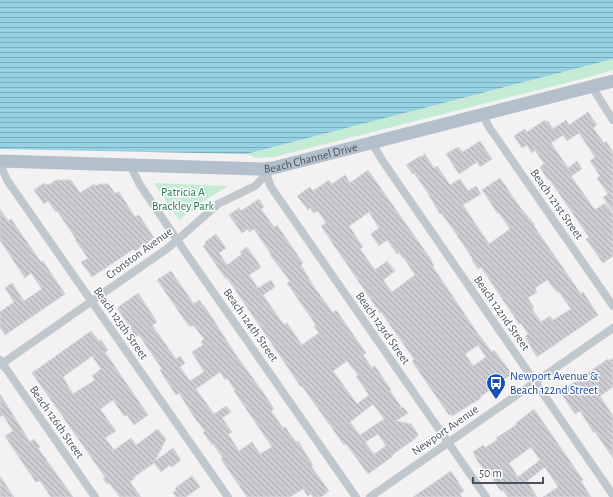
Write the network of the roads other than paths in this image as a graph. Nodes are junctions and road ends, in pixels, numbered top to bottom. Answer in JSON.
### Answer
{"nodes":[{"id":1,"x":613,"y":81,"type":"edge"},
{"id":2,"x":592,"y":87,"type":"junction"},
{"id":3,"x":483,"y":115,"type":"junction"},
{"id":4,"x":613,"y":120,"type":"edge"},
{"id":5,"x":372,"y":143,"type":"junction"},
{"id":6,"x":0,"y":161,"type":"edge"},
{"id":7,"x":130,"y":165,"type":"junction"},
{"id":8,"x":267,"y":169,"type":"junction"},
{"id":9,"x":178,"y":240,"type":"junction"},
{"id":10,"x":92,"y":301,"type":"junction"},
{"id":11,"x":613,"y":306,"type":"edge"},
{"id":12,"x":613,"y":328,"type":"edge"},
{"id":13,"x":1,"y":363,"type":"edge"},
{"id":14,"x":535,"y":382,"type":"junction"},
{"id":15,"x":448,"y":443,"type":"junction"},
{"id":16,"x":613,"y":495,"type":"edge"},
{"id":17,"x":95,"y":497,"type":"edge"},
{"id":18,"x":228,"y":497,"type":"edge"},
{"id":19,"x":356,"y":497,"type":"edge"},
{"id":20,"x":370,"y":497,"type":"edge"},
{"id":21,"x":486,"y":497,"type":"edge"}],
"edges":[{"from":1,"to":2,"type":"main road","name":"Beach Channel Drive"},
{"from":2,"to":3,"type":"main road","name":"Beach Channel Drive"},
{"from":2,"to":4,"type":"street"},
{"from":3,"to":5,"type":"main road","name":"Beach Channel Drive"},
{"from":3,"to":11,"type":"street","name":"Beach 121st Street"},
{"from":5,"to":8,"type":"main road","name":"Beach Channel Drive"},
{"from":5,"to":14,"type":"street","name":"Beach 122nd Street"},
{"from":6,"to":7,"type":"main road","name":"Beach Channel Drive"},
{"from":6,"to":10,"type":"street","name":"Beach 125th Street"},
{"from":7,"to":8,"type":"main road","name":"Beach Channel Drive"},
{"from":7,"to":9,"type":"street","name":"Beach 124th Street"},
{"from":8,"to":9,"type":"street","name":"Cronston Avenue"},
{"from":8,"to":15,"type":"street","name":"Beach 123rd Street"},
{"from":9,"to":10,"type":"street","name":"Cronston Avenue"},
{"from":9,"to":19,"type":"street","name":"Beach 124th Street"},
{"from":10,"to":13,"type":"street","name":"Cronston Avenue"},
{"from":10,"to":18,"type":"street","name":"Beach 125th Street"},
{"from":12,"to":14,"type":"street","name":"Newport Avenue"},
{"from":13,"to":17,"type":"street","name":"Beach 126th Street"},
{"from":14,"to":15,"type":"street","name":"Newport Avenue"},
{"from":14,"to":16,"type":"street","name":"Beach 122nd Street"},
{"from":15,"to":20,"type":"street","name":"Newport Avenue"},
{"from":15,"to":21,"type":"street","name":"Beach 123rd Street"}]}
